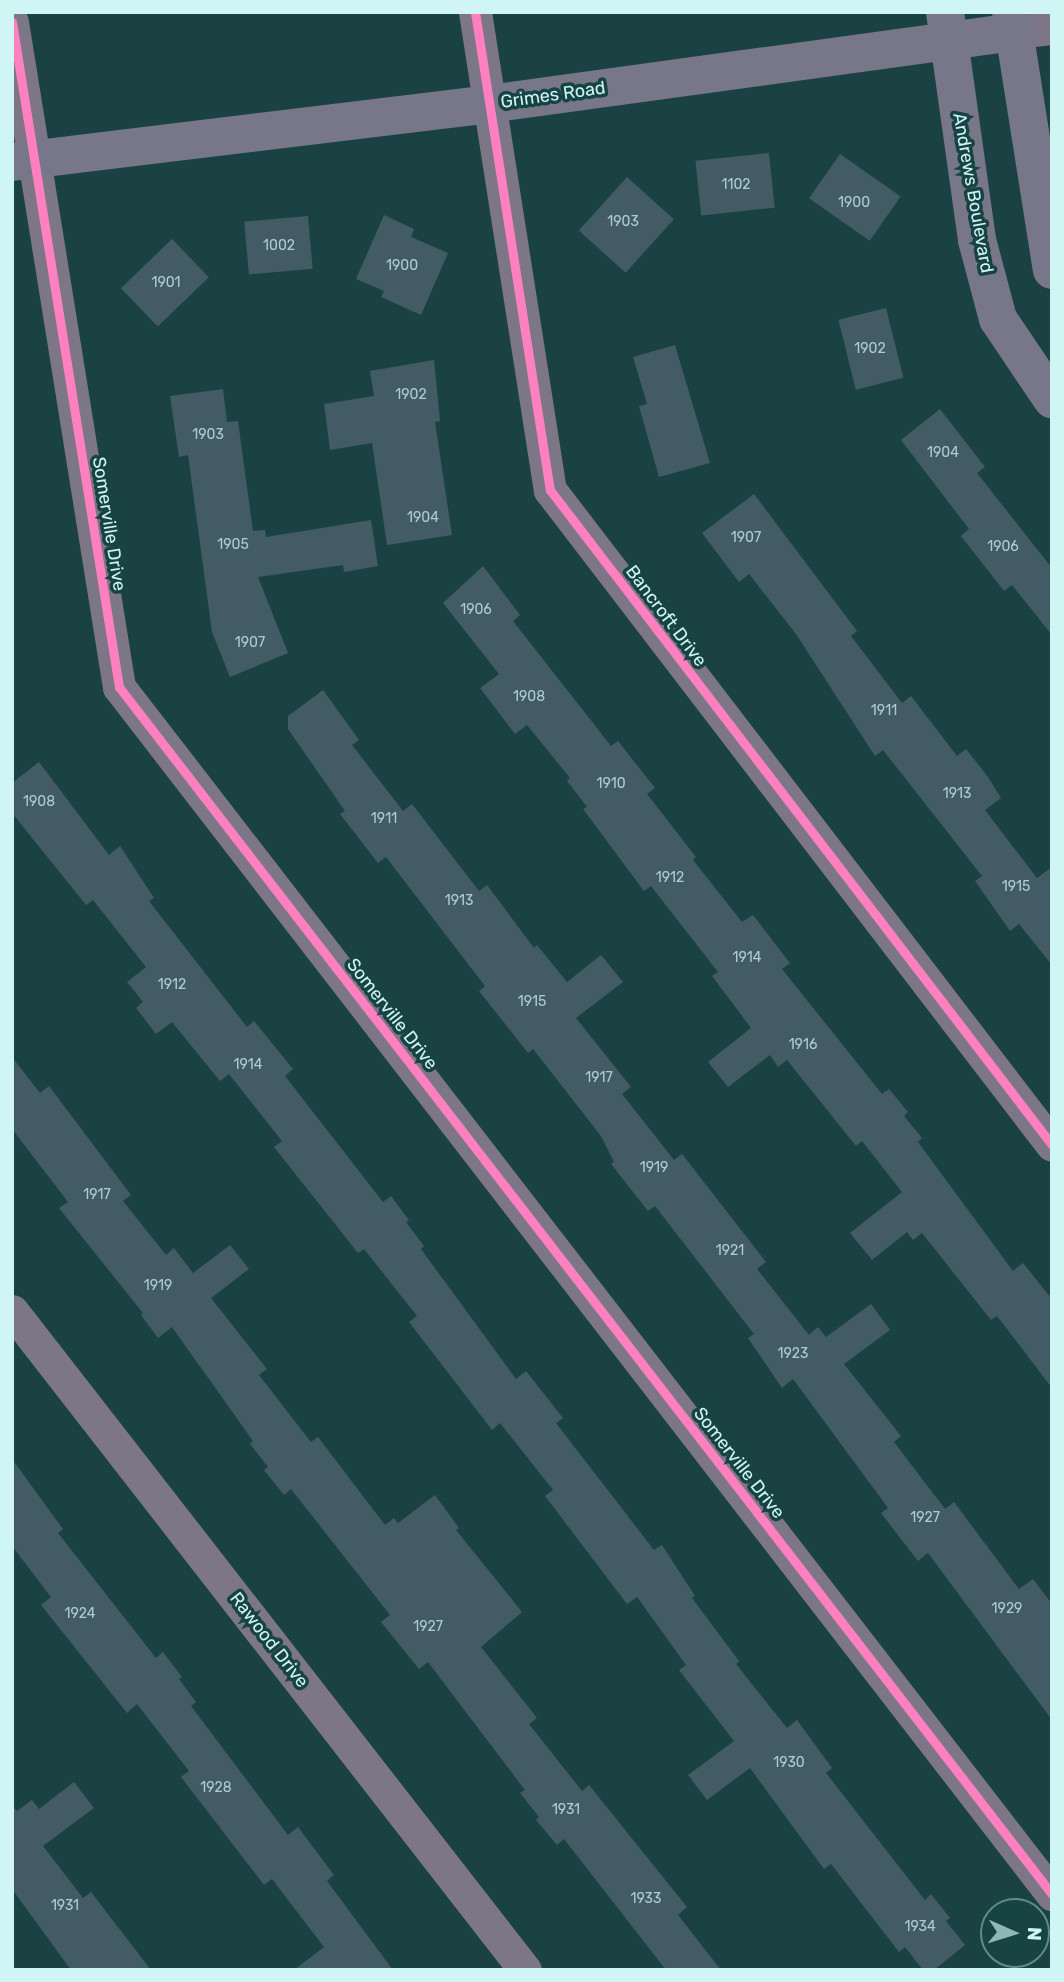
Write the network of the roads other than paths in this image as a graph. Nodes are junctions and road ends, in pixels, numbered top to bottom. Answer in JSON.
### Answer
{"nodes":[{"id":1,"x":475,"y":12,"type":"edge"},
{"id":2,"x":12,"y":22,"type":"edge"},
{"id":3,"x":1012,"y":22,"type":"edge"},
{"id":4,"x":947,"y":26,"type":"edge"},
{"id":5,"x":1052,"y":28,"type":"edge"},
{"id":6,"x":489,"y":104,"type":"junction"},
{"id":7,"x":23,"y":160,"type":"edge"},
{"id":8,"x":1052,"y":270,"type":"edge"},
{"id":9,"x":1052,"y":398,"type":"edge"},
{"id":10,"x":1052,"y":1145,"type":"edge"},
{"id":11,"x":12,"y":1311,"type":"edge"},
{"id":12,"x":1052,"y":1894,"type":"edge"},
{"id":13,"x":525,"y":1970,"type":"edge"}],
"edges":[{"from":1,"to":6,"type":"street","name":"Bancroft Drive"},
{"from":2,"to":7,"type":"street","name":"Somerville Drive"},
{"from":3,"to":4,"type":"street","name":"Grimes Road"},
{"from":3,"to":5,"type":"street","name":"Grimes Road"},
{"from":3,"to":8,"type":"street"},
{"from":4,"to":6,"type":"street","name":"Grimes Road"},
{"from":4,"to":9,"type":"street","name":"Andrews Boulevard"},
{"from":6,"to":7,"type":"street","name":"Grimes Road"},
{"from":6,"to":10,"type":"street","name":"Bancroft Drive"},
{"from":7,"to":12,"type":"street","name":"Somerville Drive"},
{"from":11,"to":13,"type":"street","name":"Rawood Drive"}]}
